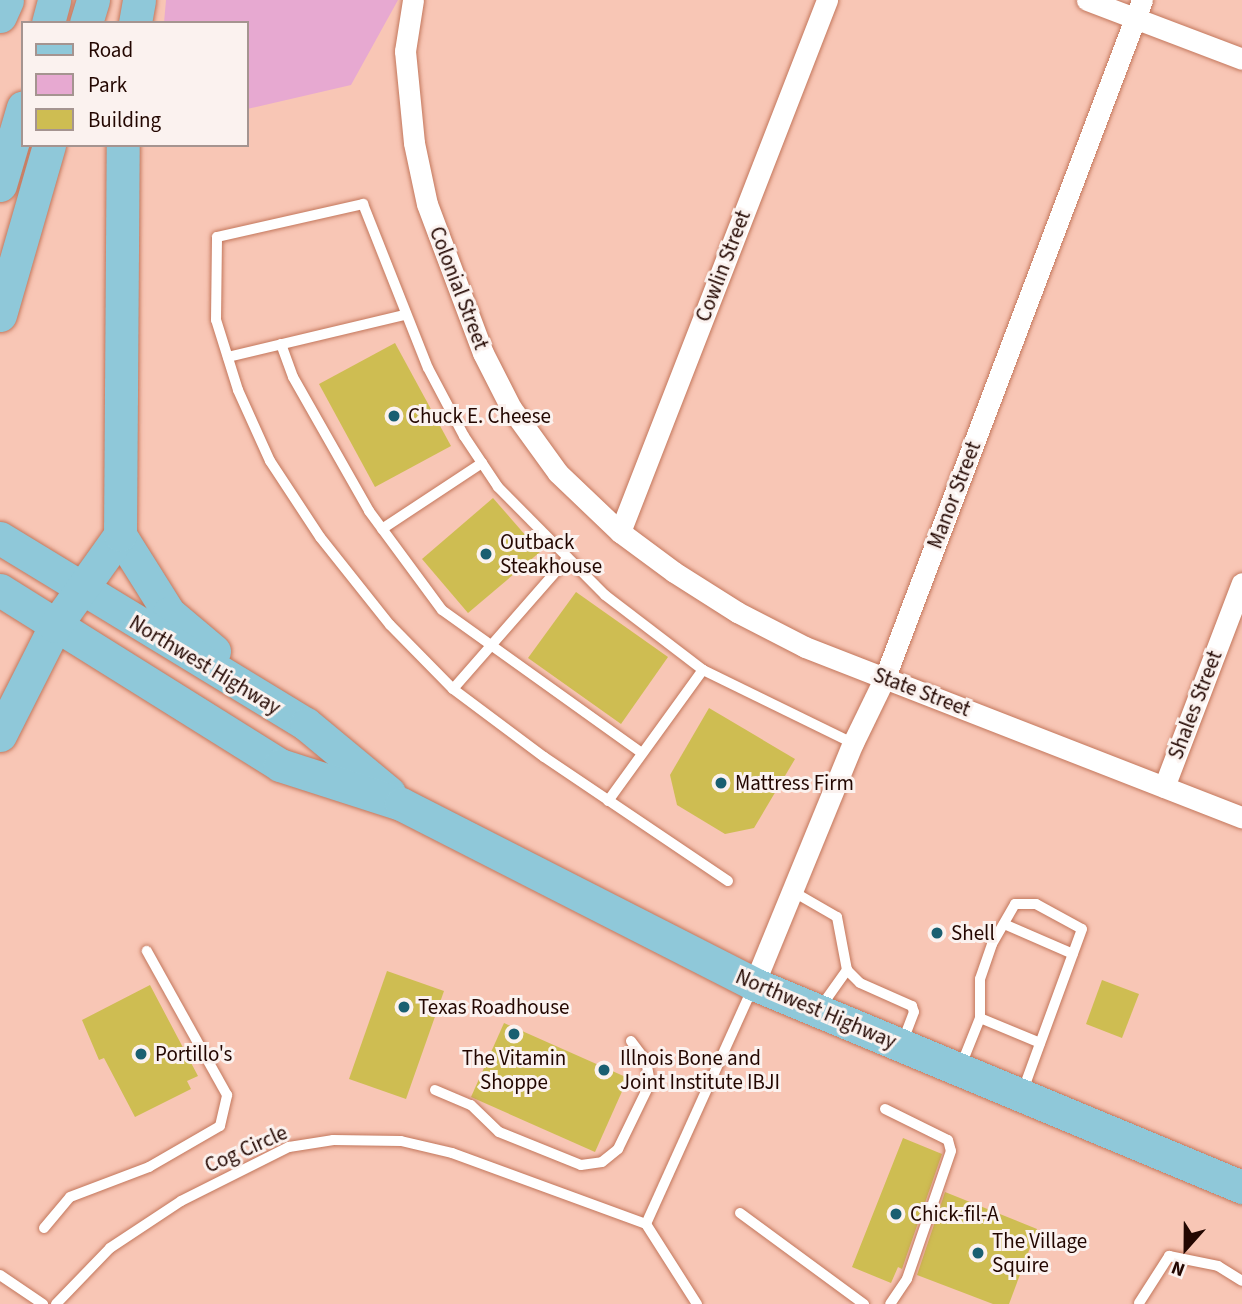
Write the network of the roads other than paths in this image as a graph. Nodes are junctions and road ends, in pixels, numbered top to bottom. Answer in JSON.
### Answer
{"nodes":[{"id":1,"x":7,"y":0,"type":"edge"},
{"id":2,"x":54,"y":0,"type":"edge"},
{"id":3,"x":93,"y":0,"type":"edge"},
{"id":4,"x":139,"y":0,"type":"edge"},
{"id":5,"x":413,"y":0,"type":"edge"},
{"id":6,"x":827,"y":0,"type":"edge"},
{"id":7,"x":1087,"y":0,"type":"edge"},
{"id":8,"x":1138,"y":9,"type":"edge"},
{"id":9,"x":0,"y":16,"type":"edge"},
{"id":10,"x":48,"y":21,"type":"edge"},
{"id":11,"x":87,"y":21,"type":"edge"},
{"id":12,"x":135,"y":21,"type":"edge"},
{"id":13,"x":1242,"y":59,"type":"edge"},
{"id":14,"x":21,"y":114,"type":"edge"},
{"id":15,"x":48,"y":147,"type":"edge"},
{"id":16,"x":123,"y":147,"type":"edge"},
{"id":17,"x":0,"y":185,"type":"edge"},
{"id":18,"x":404,"y":314,"type":"junction"},
{"id":19,"x":0,"y":315,"type":"edge"},
{"id":20,"x":281,"y":344,"type":"junction"},
{"id":21,"x":228,"y":357,"type":"junction"},
{"id":22,"x":482,"y":463,"type":"junction"},
{"id":23,"x":382,"y":529,"type":"junction"},
{"id":24,"x":620,"y":533,"type":"junction"},
{"id":25,"x":120,"y":535,"type":"junction"},
{"id":26,"x":0,"y":538,"type":"edge"},
{"id":27,"x":567,"y":559,"type":"junction"},
{"id":28,"x":1242,"y":583,"type":"edge"},
{"id":29,"x":0,"y":590,"type":"edge"},
{"id":30,"x":79,"y":590,"type":"junction"},
{"id":31,"x":55,"y":626,"type":"junction"},
{"id":32,"x":490,"y":648,"type":"junction"},
{"id":33,"x":703,"y":670,"type":"junction"},
{"id":34,"x":886,"y":677,"type":"junction"},
{"id":35,"x":453,"y":690,"type":"junction"},
{"id":36,"x":306,"y":724,"type":"junction"},
{"id":37,"x":0,"y":735,"type":"edge"},
{"id":38,"x":853,"y":743,"type":"junction"},
{"id":39,"x":640,"y":752,"type":"junction"},
{"id":40,"x":1164,"y":787,"type":"junction"},
{"id":41,"x":608,"y":802,"type":"junction"},
{"id":42,"x":401,"y":804,"type":"junction"},
{"id":43,"x":1242,"y":817,"type":"edge"},
{"id":44,"x":728,"y":881,"type":"dead end"},
{"id":45,"x":792,"y":891,"type":"junction"},
{"id":46,"x":1004,"y":924,"type":"junction"},
{"id":47,"x":147,"y":951,"type":"dead end"},
{"id":48,"x":1073,"y":954,"type":"junction"},
{"id":49,"x":847,"y":970,"type":"junction"},
{"id":50,"x":754,"y":984,"type":"junction"},
{"id":51,"x":818,"y":1012,"type":"junction"},
{"id":52,"x":980,"y":1018,"type":"junction"},
{"id":53,"x":631,"y":1041,"type":"dead end"},
{"id":54,"x":1040,"y":1043,"type":"junction"},
{"id":55,"x":901,"y":1046,"type":"junction"},
{"id":56,"x":959,"y":1070,"type":"junction"},
{"id":57,"x":435,"y":1090,"type":"dead end"},
{"id":58,"x":1021,"y":1096,"type":"junction"},
{"id":59,"x":885,"y":1109,"type":"dead end"},
{"id":60,"x":1242,"y":1187,"type":"edge"},
{"id":61,"x":740,"y":1213,"type":"dead end"},
{"id":62,"x":646,"y":1224,"type":"junction"},
{"id":63,"x":44,"y":1228,"type":"dead end"},
{"id":64,"x":0,"y":1275,"type":"edge"},
{"id":65,"x":1242,"y":1281,"type":"edge"},
{"id":66,"x":43,"y":1304,"type":"edge"},
{"id":67,"x":56,"y":1304,"type":"edge"},
{"id":68,"x":696,"y":1304,"type":"edge"},
{"id":69,"x":864,"y":1304,"type":"edge"},
{"id":70,"x":890,"y":1304,"type":"edge"},
{"id":71,"x":1140,"y":1304,"type":"edge"}],
"edges":[{"from":1,"to":9,"type":"main road"},
{"from":2,"to":10,"type":"main road"},
{"from":3,"to":11,"type":"main road"},
{"from":4,"to":12,"type":"main road"},
{"from":5,"to":24,"type":"street","name":"Colonial Street"},
{"from":6,"to":24,"type":"street","name":"Cowlin Street"},
{"from":7,"to":8,"type":"street"},
{"from":8,"to":13,"type":"street"},
{"from":8,"to":34,"type":"street","name":"Manor Street"},
{"from":14,"to":17,"type":"main road"},
{"from":15,"to":19,"type":"main road"},
{"from":16,"to":25,"type":"main road"},
{"from":18,"to":20,"type":"lane"},
{"from":18,"to":21,"type":"lane"},
{"from":18,"to":22,"type":"lane"},
{"from":20,"to":21,"type":"lane"},
{"from":20,"to":23,"type":"lane"},
{"from":21,"to":35,"type":"lane"},
{"from":22,"to":23,"type":"lane"},
{"from":22,"to":27,"type":"lane"},
{"from":23,"to":32,"type":"lane"},
{"from":24,"to":34,"type":"street","name":"State Street"},
{"from":25,"to":30,"type":"main road"},
{"from":25,"to":36,"type":"main road"},
{"from":26,"to":30,"type":"main road","name":"Northwest Highway"},
{"from":27,"to":32,"type":"lane"},
{"from":27,"to":33,"type":"lane"},
{"from":28,"to":40,"type":"street","name":"Shales Street"},
{"from":29,"to":31,"type":"main road","name":"Northwest Highway"},
{"from":30,"to":31,"type":"main road"},
{"from":30,"to":36,"type":"main road","name":"Northwest Highway"},
{"from":31,"to":37,"type":"main road"},
{"from":31,"to":42,"type":"main road","name":"Northwest Highway"},
{"from":32,"to":35,"type":"lane"},
{"from":32,"to":39,"type":"lane"},
{"from":33,"to":38,"type":"lane"},
{"from":33,"to":39,"type":"lane"},
{"from":34,"to":38,"type":"street","name":"Manor Street"},
{"from":34,"to":40,"type":"street","name":"State Street"},
{"from":35,"to":41,"type":"lane"},
{"from":36,"to":42,"type":"main road","name":"Northwest Highway"},
{"from":38,"to":45,"type":"street","name":"Manor Street"},
{"from":39,"to":41,"type":"lane"},
{"from":40,"to":43,"type":"street","name":"State Street"},
{"from":41,"to":44,"type":"lane"},
{"from":42,"to":50,"type":"main road","name":"Northwest Highway"},
{"from":45,"to":49,"type":"lane"},
{"from":45,"to":50,"type":"street","name":"Manor Street"},
{"from":46,"to":48,"type":"lane"},
{"from":46,"to":48,"type":"lane"},
{"from":46,"to":52,"type":"lane"},
{"from":47,"to":63,"type":"lane"},
{"from":48,"to":54,"type":"lane"},
{"from":49,"to":51,"type":"lane"},
{"from":49,"to":55,"type":"lane"},
{"from":50,"to":51,"type":"main road","name":"Northwest Highway"},
{"from":50,"to":62,"type":"lane"},
{"from":51,"to":55,"type":"main road","name":"Northwest Highway"},
{"from":52,"to":54,"type":"lane"},
{"from":52,"to":56,"type":"lane"},
{"from":53,"to":57,"type":"lane"},
{"from":54,"to":58,"type":"lane"},
{"from":55,"to":56,"type":"main road","name":"Northwest Highway"},
{"from":56,"to":58,"type":"main road","name":"Northwest Highway"},
{"from":58,"to":60,"type":"main road","name":"Northwest Highway"},
{"from":59,"to":70,"type":"lane"},
{"from":61,"to":69,"type":"lane"},
{"from":62,"to":67,"type":"lane","name":"Cog Circle"},
{"from":62,"to":68,"type":"lane"},
{"from":64,"to":66,"type":"lane"},
{"from":65,"to":71,"type":"lane"}]}
